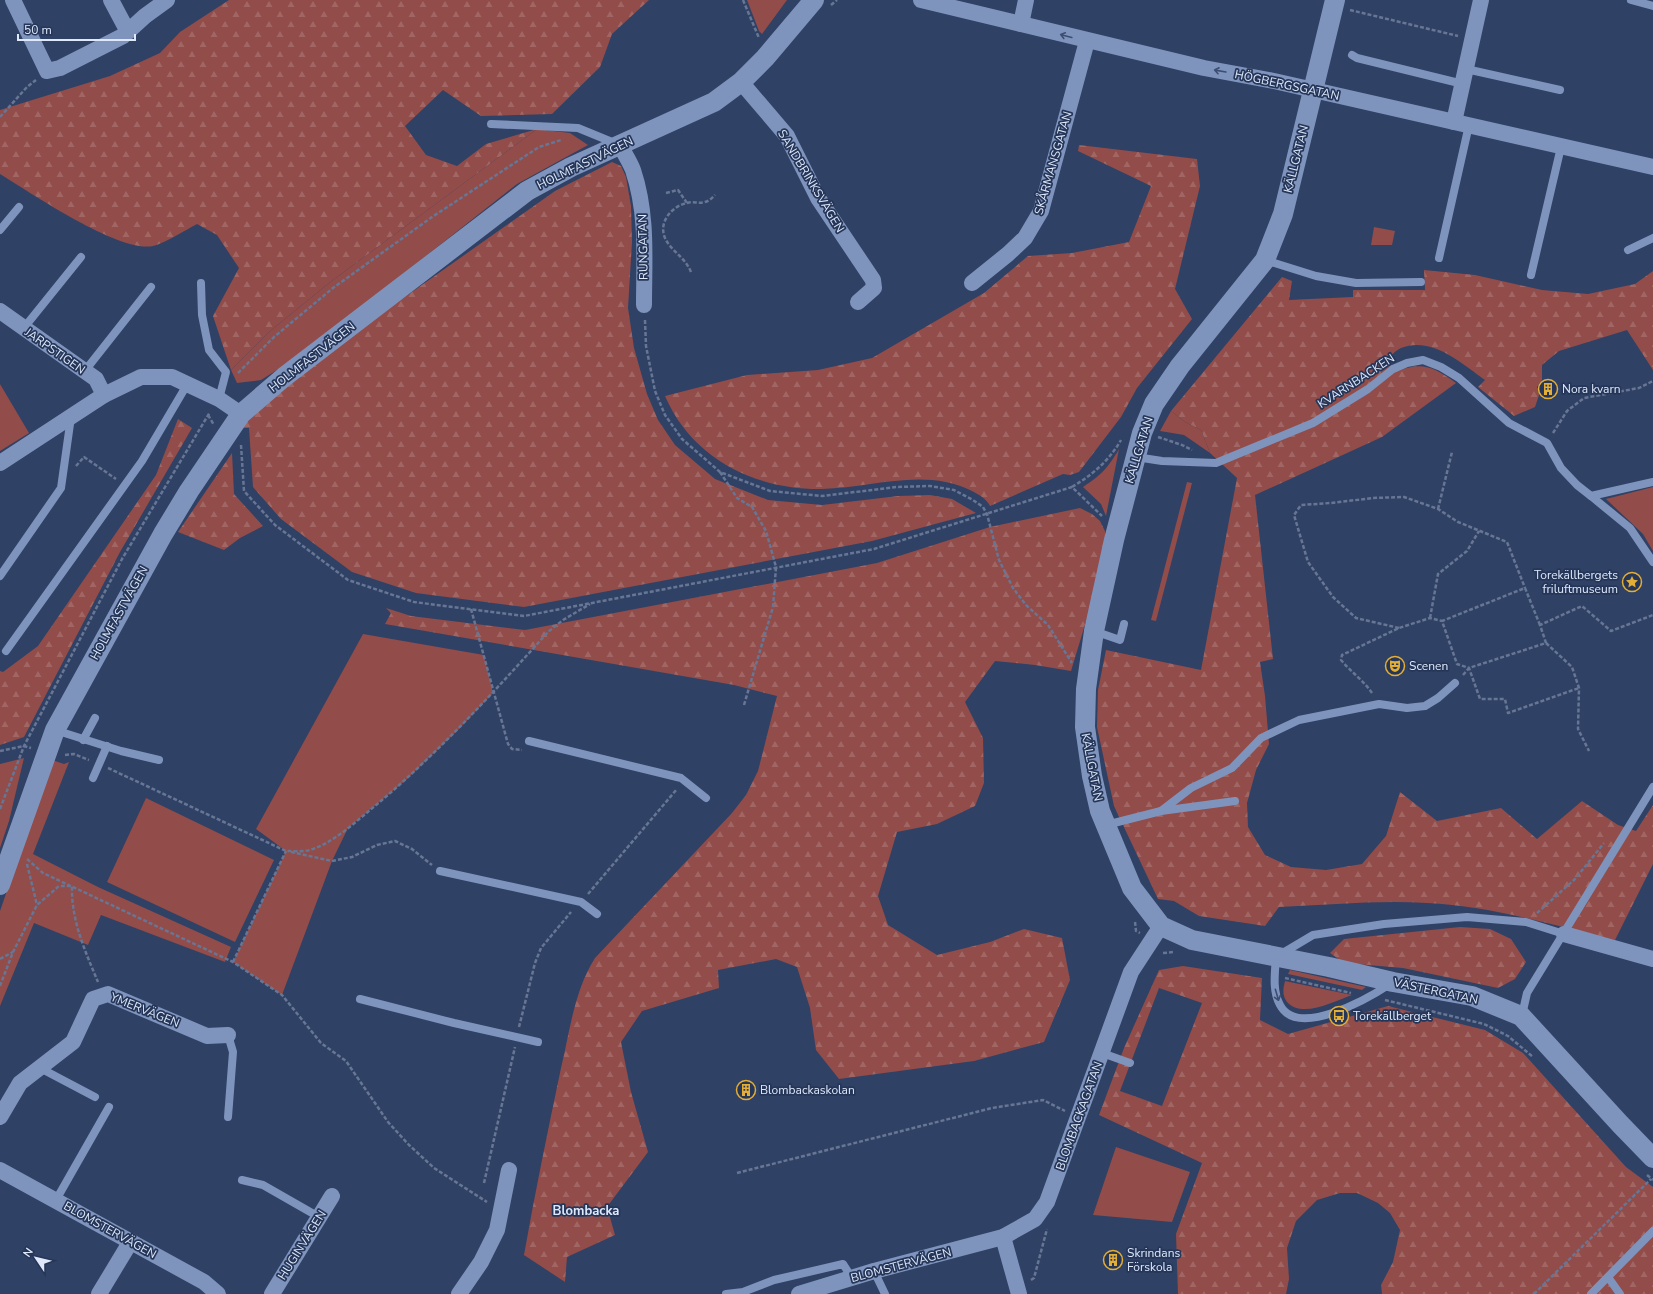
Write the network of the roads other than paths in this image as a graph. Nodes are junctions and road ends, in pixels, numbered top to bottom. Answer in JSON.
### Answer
{"nodes":[{"id":1,"x":13,"y":0,"type":"edge"},
{"id":2,"x":110,"y":0,"type":"edge"},
{"id":3,"x":167,"y":0,"type":"edge"},
{"id":4,"x":814,"y":0,"type":"edge"},
{"id":5,"x":921,"y":0,"type":"edge"},
{"id":6,"x":1026,"y":0,"type":"edge"},
{"id":7,"x":1481,"y":0,"type":"edge"},
{"id":8,"x":1631,"y":0,"type":"edge"},
{"id":9,"x":1334,"y":3,"type":"edge"},
{"id":10,"x":1653,"y":6,"type":"edge"},
{"id":11,"x":1021,"y":24,"type":"junction"},
{"id":12,"x":128,"y":32,"type":"junction"},
{"id":13,"x":1087,"y":41,"type":"junction"},
{"id":14,"x":1352,"y":55,"type":"dead end"},
{"id":15,"x":1464,"y":76,"type":"junction"},
{"id":16,"x":741,"y":82,"type":"junction"},
{"id":17,"x":1313,"y":90,"type":"junction"},
{"id":18,"x":1560,"y":90,"type":"dead end"},
{"id":19,"x":491,"y":124,"type":"dead end"},
{"id":20,"x":1461,"y":124,"type":"junction"},
{"id":21,"x":620,"y":146,"type":"junction"},
{"id":22,"x":1561,"y":147,"type":"junction"},
{"id":23,"x":1652,"y":164,"type":"edge"},
{"id":24,"x":19,"y":207,"type":"dead end"},
{"id":25,"x":0,"y":230,"type":"edge"},
{"id":26,"x":1653,"y":238,"type":"edge"},
{"id":27,"x":1628,"y":250,"type":"dead end"},
{"id":28,"x":81,"y":257,"type":"dead end"},
{"id":29,"x":1438,"y":258,"type":"dead end"},
{"id":30,"x":1265,"y":260,"type":"junction"},
{"id":31,"x":1531,"y":275,"type":"dead end"},
{"id":32,"x":1421,"y":282,"type":"dead end"},
{"id":33,"x":201,"y":283,"type":"dead end"},
{"id":34,"x":972,"y":283,"type":"dead end"},
{"id":35,"x":151,"y":287,"type":"dead end"},
{"id":36,"x":858,"y":302,"type":"dead end"},
{"id":37,"x":644,"y":305,"type":"road end"},
{"id":38,"x":0,"y":311,"type":"edge"},
{"id":39,"x":23,"y":329,"type":"junction"},
{"id":40,"x":84,"y":372,"type":"junction"},
{"id":41,"x":188,"y":383,"type":"junction"},
{"id":42,"x":104,"y":395,"type":"junction"},
{"id":43,"x":219,"y":399,"type":"junction"},
{"id":44,"x":241,"y":414,"type":"junction"},
{"id":45,"x":72,"y":416,"type":"junction"},
{"id":46,"x":1136,"y":457,"type":"junction"},
{"id":47,"x":0,"y":463,"type":"edge"},
{"id":48,"x":1653,"y":482,"type":"edge"},
{"id":49,"x":1591,"y":496,"type":"junction"},
{"id":50,"x":1653,"y":562,"type":"edge"},
{"id":51,"x":0,"y":576,"type":"edge"},
{"id":52,"x":1124,"y":624,"type":"dead end"},
{"id":53,"x":1094,"y":631,"type":"junction"},
{"id":54,"x":6,"y":651,"type":"dead end"},
{"id":55,"x":1455,"y":682,"type":"road end"},
{"id":56,"x":95,"y":718,"type":"dead end"},
{"id":57,"x":55,"y":730,"type":"junction"},
{"id":58,"x":83,"y":740,"type":"junction"},
{"id":59,"x":529,"y":741,"type":"road end"},
{"id":60,"x":107,"y":746,"type":"junction"},
{"id":61,"x":159,"y":760,"type":"dead end"},
{"id":62,"x":93,"y":778,"type":"dead end"},
{"id":63,"x":1653,"y":787,"type":"edge"},
{"id":64,"x":706,"y":798,"type":"dead end"},
{"id":65,"x":1235,"y":801,"type":"dead end"},
{"id":66,"x":1160,"y":811,"type":"junction"},
{"id":67,"x":1106,"y":825,"type":"junction"},
{"id":68,"x":440,"y":870,"type":"road end"},
{"id":69,"x":0,"y":885,"type":"edge"},
{"id":70,"x":597,"y":914,"type":"dead end"},
{"id":71,"x":1156,"y":933,"type":"junction"},
{"id":72,"x":1564,"y":934,"type":"junction"},
{"id":73,"x":1653,"y":959,"type":"edge"},
{"id":74,"x":1275,"y":966,"type":"junction"},
{"id":75,"x":1393,"y":982,"type":"junction"},
{"id":76,"x":360,"y":999,"type":"dead end"},
{"id":77,"x":1521,"y":1016,"type":"junction"},
{"id":78,"x":228,"y":1035,"type":"joint"},
{"id":79,"x":538,"y":1042,"type":"dead end"},
{"id":80,"x":1102,"y":1053,"type":"junction"},
{"id":81,"x":1130,"y":1063,"type":"dead end"},
{"id":82,"x":40,"y":1068,"type":"junction"},
{"id":83,"x":95,"y":1097,"type":"dead end"},
{"id":84,"x":109,"y":1107,"type":"dead end"},
{"id":85,"x":0,"y":1117,"type":"edge"},
{"id":86,"x":228,"y":1117,"type":"dead end"},
{"id":87,"x":1649,"y":1166,"type":"edge"},
{"id":88,"x":0,"y":1170,"type":"edge"},
{"id":89,"x":509,"y":1170,"type":"dead end"},
{"id":90,"x":242,"y":1180,"type":"dead end"},
{"id":91,"x":332,"y":1196,"type":"dead end"},
{"id":92,"x":56,"y":1200,"type":"junction"},
{"id":93,"x":319,"y":1217,"type":"junction"},
{"id":94,"x":1653,"y":1231,"type":"edge"},
{"id":95,"x":1003,"y":1237,"type":"junction"},
{"id":96,"x":131,"y":1241,"type":"junction"},
{"id":97,"x":874,"y":1271,"type":"junction"},
{"id":98,"x":1608,"y":1277,"type":"junction"},
{"id":99,"x":852,"y":1278,"type":"junction"},
{"id":100,"x":1017,"y":1288,"type":"edge"},
{"id":101,"x":99,"y":1294,"type":"edge"},
{"id":102,"x":218,"y":1294,"type":"edge"},
{"id":103,"x":272,"y":1294,"type":"edge"},
{"id":104,"x":459,"y":1294,"type":"edge"},
{"id":105,"x":726,"y":1294,"type":"edge"},
{"id":106,"x":799,"y":1294,"type":"edge"},
{"id":107,"x":885,"y":1294,"type":"edge"},
{"id":108,"x":1591,"y":1294,"type":"edge"},
{"id":109,"x":1620,"y":1294,"type":"edge"}],
"edges":[{"from":1,"to":12,"type":"street"},
{"from":2,"to":12,"type":"street"},
{"from":3,"to":12,"type":"street"},
{"from":4,"to":16,"type":"street","name":"HOLMFASTVÄGEN"},
{"from":5,"to":11,"type":"street","name":"HÖGBERGSGATAN"},
{"from":6,"to":11,"type":"street"},
{"from":7,"to":15,"type":"street"},
{"from":8,"to":10,"type":"lane"},
{"from":9,"to":17,"type":"street","name":"KÄLLGATAN"},
{"from":13,"to":11,"type":"street","name":"HÖGBERGSGATAN","one_way":true},
{"from":17,"to":13,"type":"street","name":"HÖGBERGSGATAN","one_way":true},
{"from":13,"to":34,"type":"street","name":"SKÅRMANSGATAN"},
{"from":14,"to":15,"type":"lane"},
{"from":15,"to":18,"type":"lane"},
{"from":15,"to":20,"type":"street"},
{"from":16,"to":21,"type":"street","name":"HOLMFASTVÄGEN"},
{"from":16,"to":36,"type":"street","name":"SANDBRINKSVÄGEN"},
{"from":17,"to":20,"type":"street","name":"HÖGBERGSGATAN"},
{"from":17,"to":30,"type":"street","name":"KÄLLGATAN"},
{"from":19,"to":21,"type":"lane"},
{"from":20,"to":22,"type":"street","name":"HÖGBERGSGATAN"},
{"from":20,"to":29,"type":"lane"},
{"from":21,"to":37,"type":"street","name":"RUNGATAN"},
{"from":21,"to":44,"type":"street","name":"HOLMFASTVÄGEN"},
{"from":22,"to":23,"type":"street","name":"HÖGBERGSGATAN"},
{"from":22,"to":31,"type":"lane"},
{"from":24,"to":25,"type":"lane"},
{"from":26,"to":27,"type":"lane"},
{"from":28,"to":39,"type":"lane"},
{"from":30,"to":32,"type":"lane"},
{"from":30,"to":46,"type":"street","name":"KÄLLGATAN"},
{"from":33,"to":43,"type":"lane"},
{"from":35,"to":40,"type":"lane"},
{"from":38,"to":39,"type":"street","name":"JARPSTIGEN"},
{"from":39,"to":40,"type":"street","name":"JARPSTIGEN"},
{"from":40,"to":42,"type":"street","name":"JARPSTIGEN"},
{"from":41,"to":42,"type":"street"},
{"from":41,"to":43,"type":"street"},
{"from":41,"to":54,"type":"lane"},
{"from":42,"to":45,"type":"street"},
{"from":43,"to":44,"type":"street"},
{"from":44,"to":57,"type":"street","name":"HOLMFASTVÄGEN"},
{"from":45,"to":47,"type":"street"},
{"from":45,"to":51,"type":"lane"},
{"from":46,"to":49,"type":"lane","name":"KVARNBACKEN"},
{"from":46,"to":53,"type":"street","name":"KÄLLGATAN"},
{"from":48,"to":49,"type":"lane"},
{"from":49,"to":50,"type":"lane"},
{"from":52,"to":53,"type":"lane"},
{"from":53,"to":67,"type":"street","name":"KÄLLGATAN"},
{"from":55,"to":66,"type":"lane"},
{"from":56,"to":58,"type":"lane"},
{"from":57,"to":58,"type":"lane"},
{"from":57,"to":69,"type":"street","name":"HOLMFASTVÄGEN"},
{"from":58,"to":60,"type":"lane"},
{"from":59,"to":64,"type":"lane"},
{"from":60,"to":61,"type":"lane"},
{"from":60,"to":62,"type":"lane"},
{"from":63,"to":72,"type":"lane"},
{"from":65,"to":66,"type":"lane"},
{"from":66,"to":67,"type":"lane"},
{"from":67,"to":71,"type":"street","name":"KÄLLGATAN"},
{"from":68,"to":70,"type":"lane"},
{"from":71,"to":74,"type":"street","name":"VÄSTERGATAN"},
{"from":71,"to":80,"type":"street","name":"BLOMBACKAGATAN"},
{"from":72,"to":73,"type":"street"},
{"from":72,"to":74,"type":"lane"},
{"from":72,"to":77,"type":"lane"},
{"from":74,"to":75,"type":"street","name":"VÄSTERGATAN"},
{"from":74,"to":75,"type":"lane","one_way":true},
{"from":75,"to":77,"type":"street","name":"VÄSTERGATAN"},
{"from":76,"to":79,"type":"lane"},
{"from":77,"to":87,"type":"street","name":"VÄSTERGATAN"},
{"from":78,"to":82,"type":"street","name":"YMERVÄGEN"},
{"from":78,"to":86,"type":"lane"},
{"from":80,"to":81,"type":"lane"},
{"from":80,"to":95,"type":"street","name":"BLOMBACKAGATAN"},
{"from":82,"to":83,"type":"lane"},
{"from":82,"to":85,"type":"street","name":"YMERVÄGEN"},
{"from":84,"to":92,"type":"lane"},
{"from":88,"to":92,"type":"street","name":"BLOMSTERVÄGEN"},
{"from":89,"to":104,"type":"street"},
{"from":90,"to":93,"type":"lane"},
{"from":91,"to":93,"type":"street","name":"HUGINVÄGEN"},
{"from":92,"to":96,"type":"street","name":"BLOMSTERVÄGEN"},
{"from":93,"to":103,"type":"street","name":"HUGINVÄGEN"},
{"from":94,"to":98,"type":"lane"},
{"from":95,"to":97,"type":"street","name":"BLOMSTERVÄGEN"},
{"from":95,"to":100,"type":"street"},
{"from":96,"to":101,"type":"street"},
{"from":96,"to":102,"type":"street","name":"BLOMSTERVÄGEN"},
{"from":97,"to":99,"type":"street","name":"BLOMSTERVÄGEN"},
{"from":97,"to":107,"type":"lane"},
{"from":98,"to":108,"type":"lane"},
{"from":98,"to":109,"type":"lane"},
{"from":99,"to":105,"type":"lane"},
{"from":99,"to":106,"type":"street","name":"BLOMSTERVÄGEN"}]}
